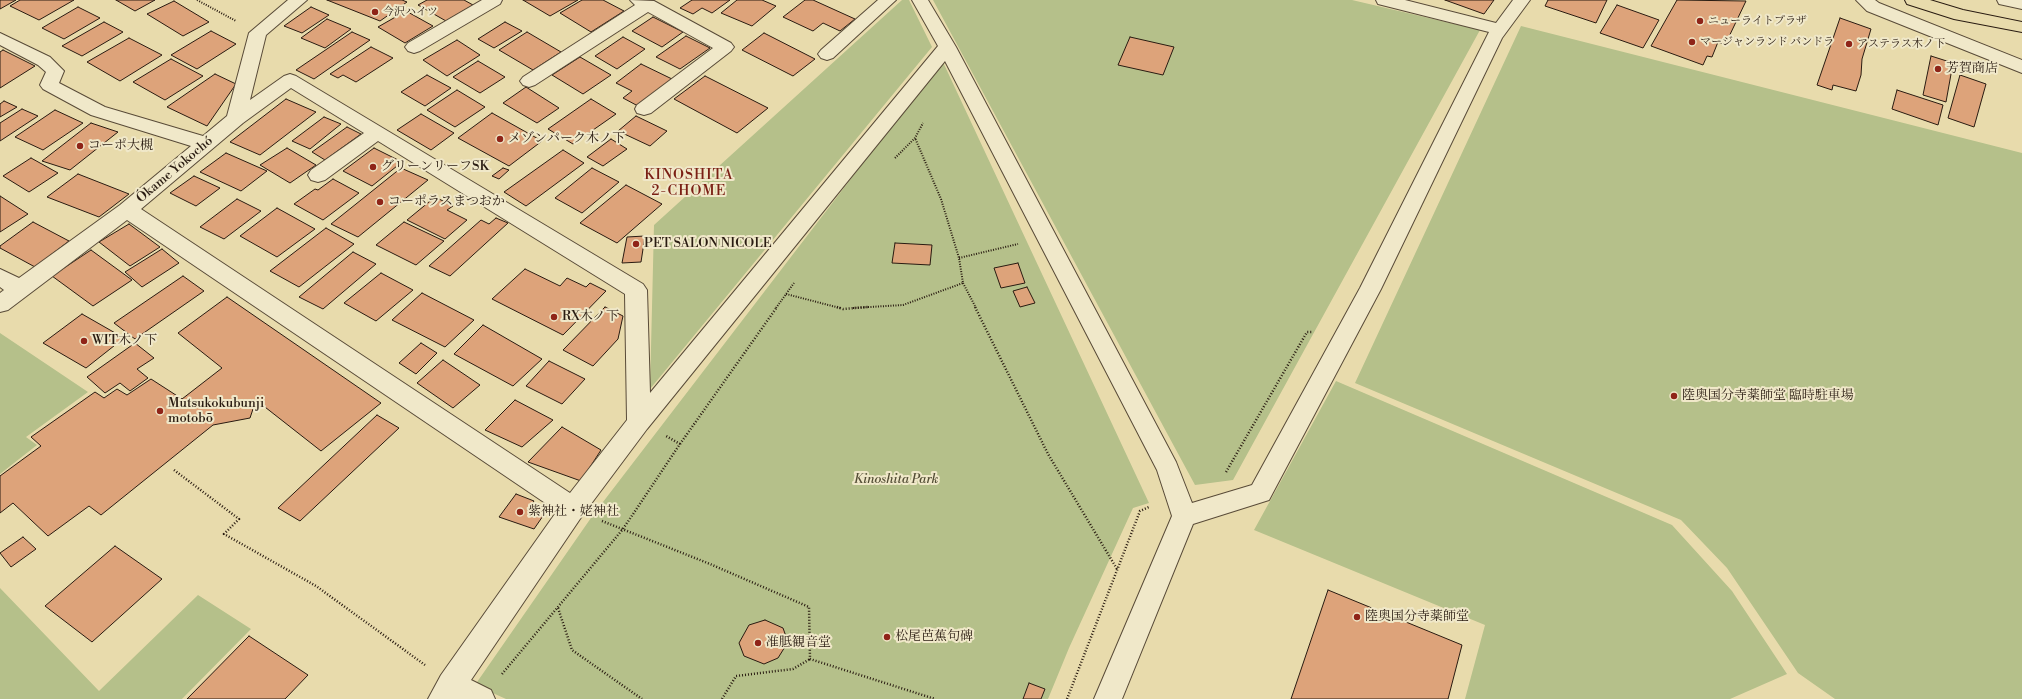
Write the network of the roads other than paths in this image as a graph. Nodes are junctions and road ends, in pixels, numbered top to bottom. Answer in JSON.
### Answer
{"nodes":[{"id":1,"x":299,"y":0,"type":"edge"},
{"id":2,"x":494,"y":0,"type":"edge"},
{"id":3,"x":888,"y":0,"type":"edge"},
{"id":4,"x":920,"y":0,"type":"edge"},
{"id":5,"x":1384,"y":0,"type":"edge"},
{"id":6,"x":1522,"y":0,"type":"edge"},
{"id":7,"x":1864,"y":0,"type":"edge"},
{"id":8,"x":1913,"y":0,"type":"edge"},
{"id":9,"x":2005,"y":0,"type":"edge"},
{"id":10,"x":643,"y":3,"type":"edge"},
{"id":11,"x":2022,"y":4,"type":"edge"},
{"id":12,"x":1960,"y":15,"type":"junction"},
{"id":13,"x":2022,"y":27,"type":"edge"},
{"id":14,"x":1500,"y":29,"type":"junction"},
{"id":15,"x":0,"y":38,"type":"edge"},
{"id":16,"x":2022,"y":41,"type":"edge"},
{"id":17,"x":414,"y":47,"type":"dead end"},
{"id":18,"x":947,"y":47,"type":"junction"},
{"id":19,"x":827,"y":54,"type":"dead end"},
{"id":20,"x":2022,"y":67,"type":"edge"},
{"id":21,"x":528,"y":82,"type":"dead end"},
{"id":22,"x":644,"y":109,"type":"dead end"},
{"id":23,"x":236,"y":119,"type":"junction"},
{"id":24,"x":378,"y":132,"type":"junction"},
{"id":25,"x":206,"y":144,"type":"junction"},
{"id":26,"x":318,"y":176,"type":"dead end"},
{"id":27,"x":127,"y":210,"type":"junction"},
{"id":28,"x":0,"y":277,"type":"edge"},
{"id":29,"x":20,"y":289,"type":"junction"},
{"id":30,"x":0,"y":304,"type":"edge"},
{"id":31,"x":639,"y":422,"type":"junction"},
{"id":32,"x":573,"y":508,"type":"junction"},
{"id":33,"x":1184,"y":516,"type":"junction"},
{"id":34,"x":447,"y":691,"type":"edge"},
{"id":35,"x":481,"y":699,"type":"edge"},
{"id":36,"x":1108,"y":699,"type":"edge"}],
"edges":[{"from":1,"to":23,"type":"street"},
{"from":2,"to":17,"type":"street"},
{"from":3,"to":19,"type":"street"},
{"from":4,"to":18,"type":"street"},
{"from":5,"to":14,"type":"street"},
{"from":6,"to":14,"type":"street"},
{"from":7,"to":20,"type":"street"},
{"from":8,"to":12,"type":"main road"},
{"from":9,"to":11,"type":"street"},
{"from":10,"to":21,"type":"street"},
{"from":10,"to":22,"type":"street"},
{"from":12,"to":13,"type":"main road"},
{"from":12,"to":16,"type":"main road"},
{"from":14,"to":33,"type":"street"},
{"from":15,"to":25,"type":"street"},
{"from":18,"to":31,"type":"street"},
{"from":18,"to":33,"type":"street"},
{"from":23,"to":24,"type":"street","name":"Ókame Yokochó"},
{"from":23,"to":25,"type":"street","name":"Ókame Yokochó"},
{"from":24,"to":26,"type":"street"},
{"from":24,"to":31,"type":"street"},
{"from":25,"to":27,"type":"street","name":"Ókame Yokochó"},
{"from":27,"to":29,"type":"street","name":"Ókame Yokochó"},
{"from":27,"to":32,"type":"street"},
{"from":28,"to":29,"type":"street"},
{"from":29,"to":30,"type":"street","name":"Ókame Yokochó"},
{"from":31,"to":32,"type":"street"},
{"from":32,"to":34,"type":"street"},
{"from":33,"to":36,"type":"street"},
{"from":34,"to":35,"type":"street"}]}
